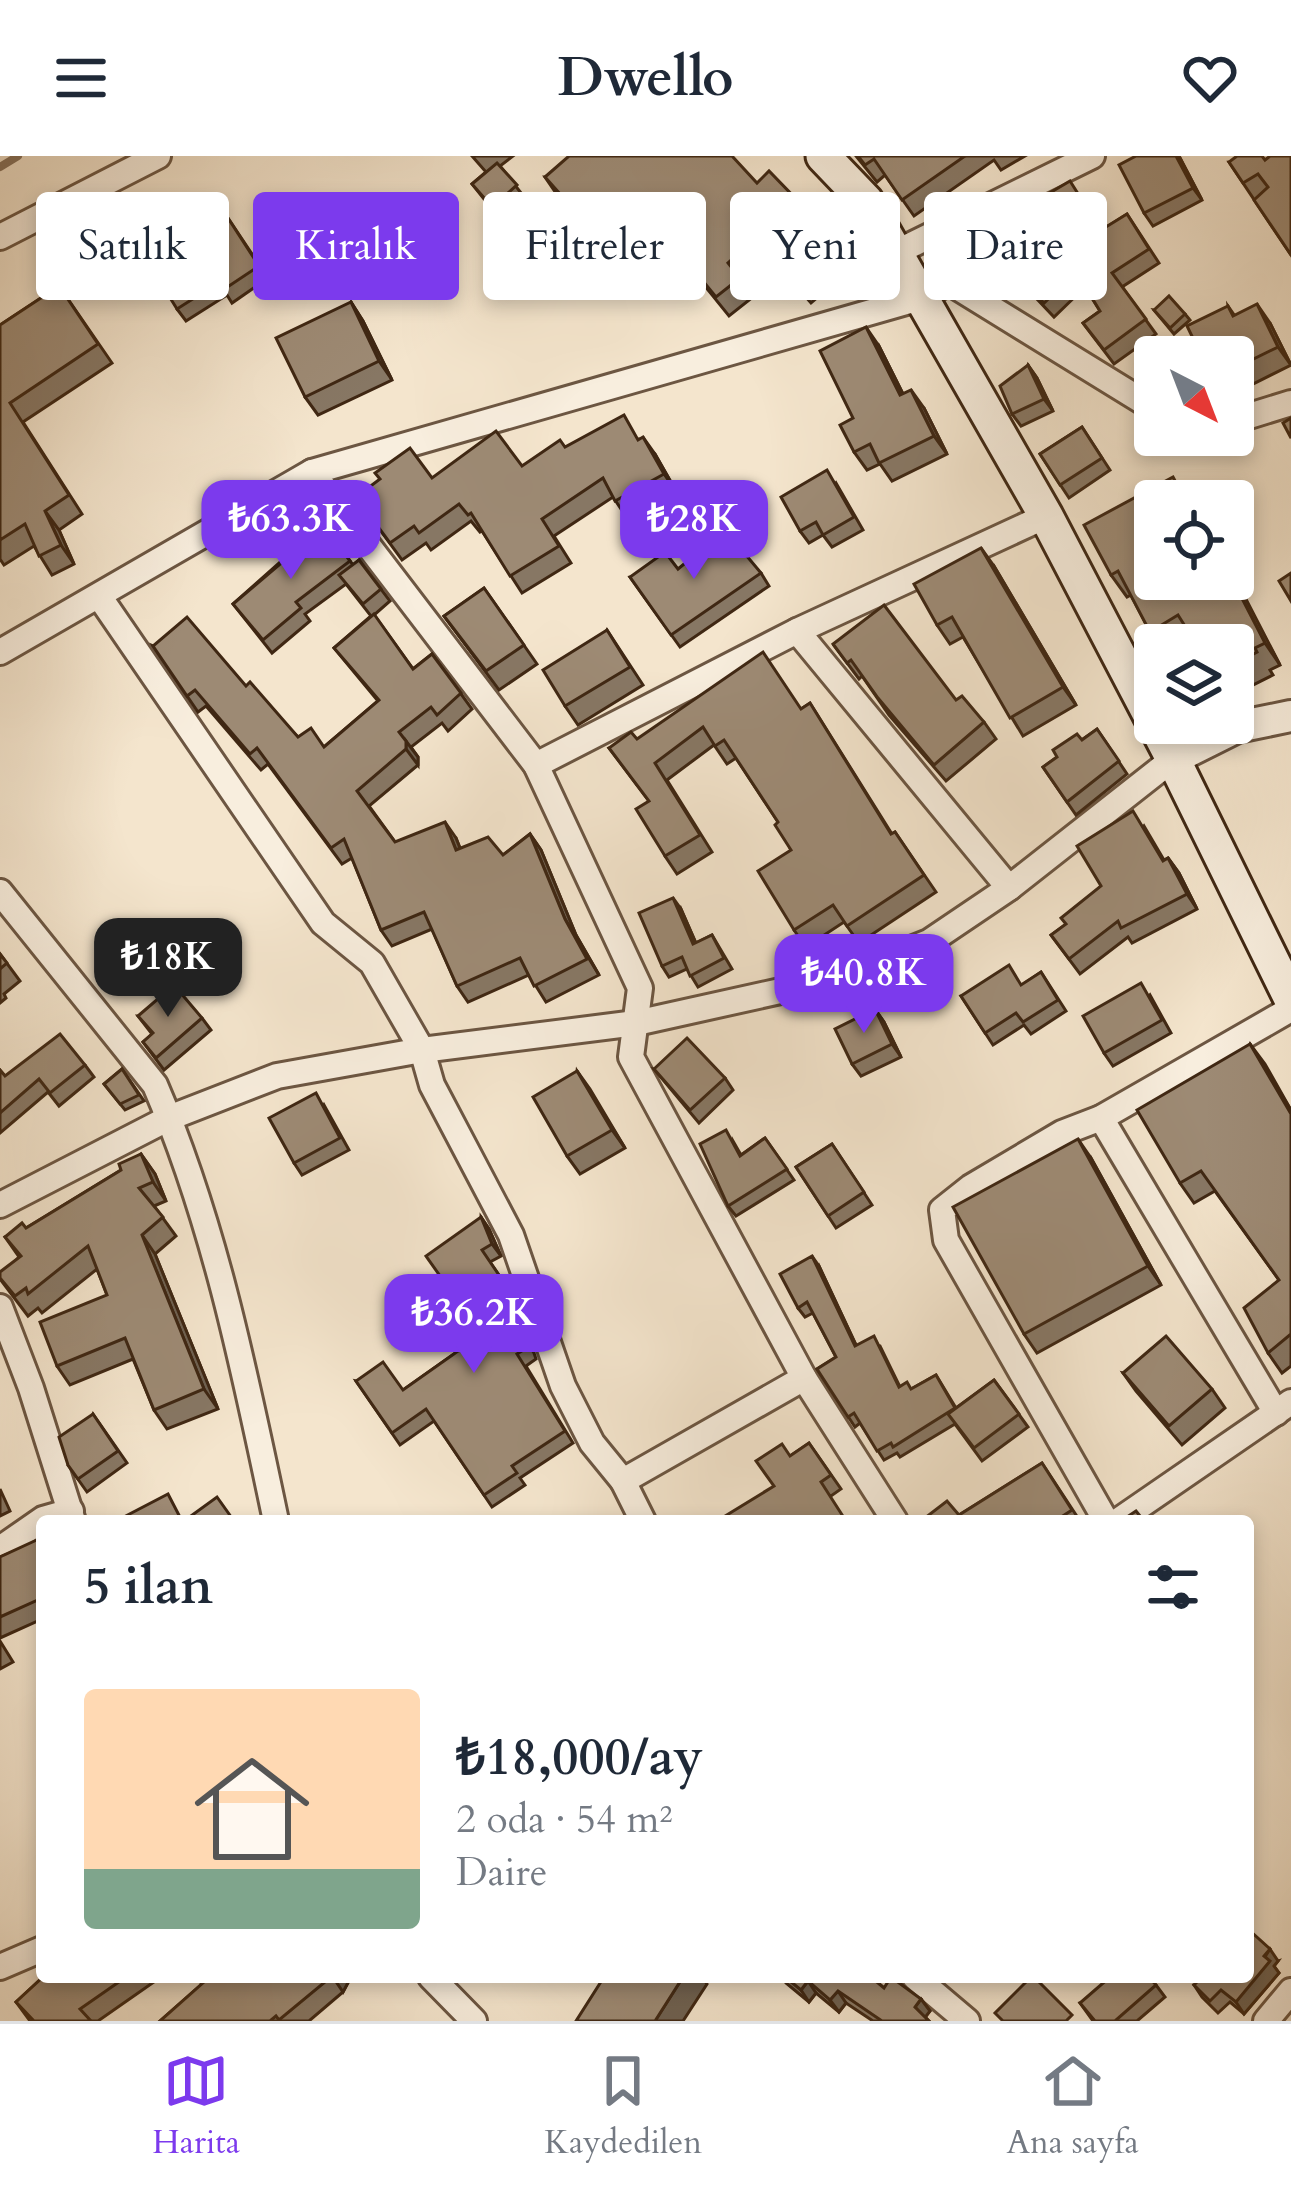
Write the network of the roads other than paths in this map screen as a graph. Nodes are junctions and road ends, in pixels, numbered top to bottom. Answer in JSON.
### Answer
{"nodes":[{"id":1,"x":158,"y":156,"type":"edge"},
{"id":2,"x":823,"y":156,"type":"edge"},
{"id":3,"x":1092,"y":156,"type":"edge"},
{"id":4,"x":857,"y":192,"type":"edge"},
{"id":5,"x":0,"y":237,"type":"edge"},
{"id":6,"x":900,"y":251,"type":"edge"},
{"id":7,"x":900,"y":262,"type":"edge"},
{"id":8,"x":920,"y":298,"type":"junction"},
{"id":9,"x":1134,"y":396,"type":"edge"},
{"id":10,"x":1291,"y":404,"type":"edge"},
{"id":11,"x":1254,"y":415,"type":"edge"},
{"id":12,"x":312,"y":472,"type":"junction"},
{"id":13,"x":1046,"y":516,"type":"junction"},
{"id":14,"x":99,"y":596,"type":"junction"},
{"id":15,"x":797,"y":631,"type":"junction"},
{"id":16,"x":0,"y":652,"type":"edge"},
{"id":17,"x":1291,"y":716,"type":"edge"},
{"id":18,"x":1173,"y":759,"type":"junction"},
{"id":19,"x":536,"y":765,"type":"junction"},
{"id":20,"x":1009,"y":888,"type":"junction"},
{"id":21,"x":0,"y":892,"type":"edge"},
{"id":22,"x":1291,"y":999,"type":"edge"},
{"id":23,"x":1291,"y":1009,"type":"edge"},
{"id":24,"x":636,"y":1023,"type":"junction"},
{"id":25,"x":422,"y":1050,"type":"junction"},
{"id":26,"x":170,"y":1118,"type":"junction"},
{"id":27,"x":1102,"y":1118,"type":"junction"},
{"id":28,"x":3,"y":1197,"type":"edge"},
{"id":29,"x":0,"y":1307,"type":"edge"},
{"id":30,"x":804,"y":1378,"type":"junction"},
{"id":31,"x":1283,"y":1408,"type":"edge"},
{"id":32,"x":623,"y":1481,"type":"junction"},
{"id":33,"x":72,"y":1515,"type":"edge"},
{"id":34,"x":276,"y":1515,"type":"edge"},
{"id":35,"x":640,"y":1515,"type":"edge"},
{"id":36,"x":891,"y":1515,"type":"edge"},
{"id":37,"x":1103,"y":1515,"type":"edge"},
{"id":38,"x":1127,"y":1515,"type":"edge"},
{"id":39,"x":36,"y":1524,"type":"edge"},
{"id":40,"x":0,"y":1549,"type":"edge"},
{"id":41,"x":36,"y":1951,"type":"edge"},
{"id":42,"x":0,"y":1967,"type":"edge"},
{"id":43,"x":437,"y":1983,"type":"edge"},
{"id":44,"x":922,"y":1983,"type":"edge"},
{"id":45,"x":1291,"y":1990,"type":"edge"},
{"id":46,"x":474,"y":2021,"type":"edge"},
{"id":47,"x":967,"y":2021,"type":"edge"},
{"id":48,"x":1266,"y":2021,"type":"edge"}],
"edges":[{"from":1,"to":5,"type":"street"},
{"from":2,"to":4,"type":"main road"},
{"from":3,"to":6,"type":"street"},
{"from":7,"to":8,"type":"main road"},
{"from":8,"to":9,"type":"street"},
{"from":8,"to":12,"type":"street"},
{"from":8,"to":13,"type":"main road"},
{"from":10,"to":11,"type":"street"},
{"from":12,"to":14,"type":"street"},
{"from":12,"to":19,"type":"street"},
{"from":13,"to":15,"type":"street"},
{"from":13,"to":18,"type":"main road"},
{"from":14,"to":16,"type":"street"},
{"from":14,"to":25,"type":"street"},
{"from":15,"to":19,"type":"street"},
{"from":15,"to":20,"type":"street"},
{"from":17,"to":18,"type":"street"},
{"from":18,"to":20,"type":"street"},
{"from":18,"to":22,"type":"main road"},
{"from":19,"to":24,"type":"street"},
{"from":20,"to":24,"type":"street"},
{"from":21,"to":26,"type":"street"},
{"from":23,"to":27,"type":"street"},
{"from":24,"to":25,"type":"street"},
{"from":24,"to":30,"type":"street"},
{"from":25,"to":26,"type":"street"},
{"from":25,"to":32,"type":"street"},
{"from":26,"to":28,"type":"street"},
{"from":26,"to":34,"type":"street"},
{"from":27,"to":31,"type":"street"},
{"from":27,"to":37,"type":"street"},
{"from":29,"to":33,"type":"street"},
{"from":30,"to":32,"type":"street"},
{"from":30,"to":36,"type":"street"},
{"from":31,"to":38,"type":"street"},
{"from":32,"to":35,"type":"street"},
{"from":39,"to":40,"type":"street"},
{"from":41,"to":42,"type":"street"},
{"from":43,"to":46,"type":"street"},
{"from":44,"to":47,"type":"street"},
{"from":45,"to":48,"type":"street"}]}
